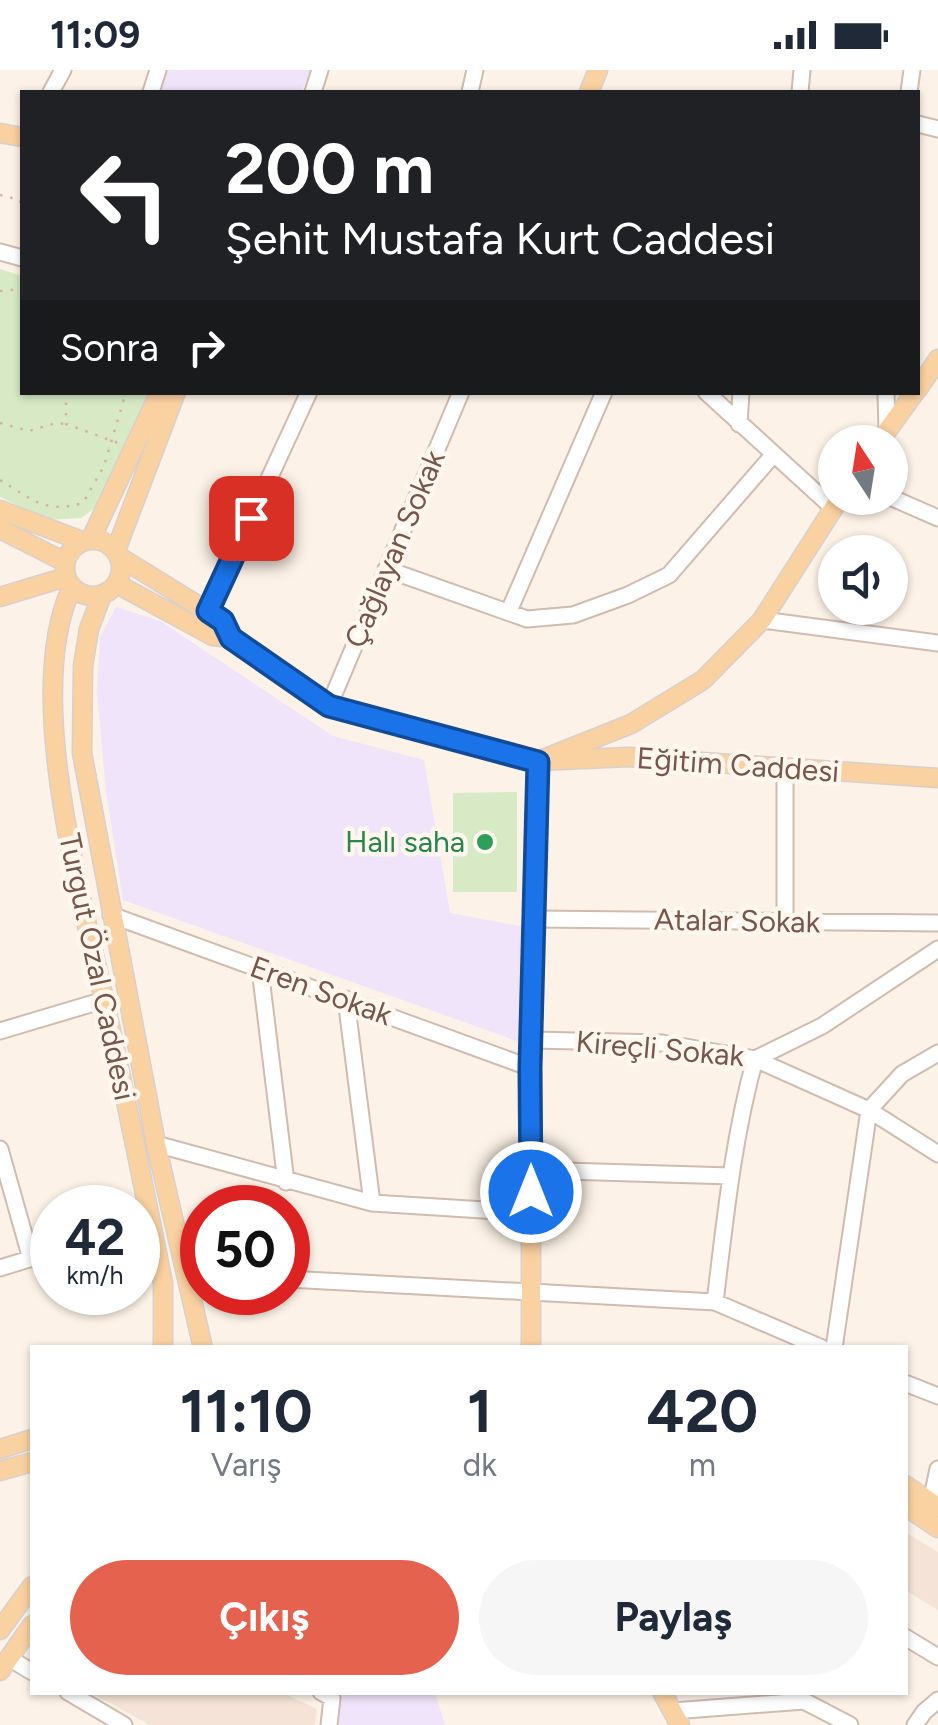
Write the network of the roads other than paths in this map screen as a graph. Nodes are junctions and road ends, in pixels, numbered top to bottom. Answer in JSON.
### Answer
{"nodes":[{"id":1,"x":937,"y":363,"type":"edge"},
{"id":2,"x":920,"y":386,"type":"edge"},
{"id":3,"x":159,"y":395,"type":"edge"},
{"id":4,"x":175,"y":395,"type":"edge"},
{"id":5,"x":307,"y":395,"type":"edge"},
{"id":6,"x":460,"y":395,"type":"edge"},
{"id":7,"x":603,"y":395,"type":"edge"},
{"id":8,"x":709,"y":395,"type":"edge"},
{"id":9,"x":741,"y":395,"type":"edge"},
{"id":10,"x":886,"y":395,"type":"edge"},
{"id":11,"x":913,"y":395,"type":"edge"},
{"id":12,"x":738,"y":424,"type":"junction"},
{"id":13,"x":884,"y":425,"type":"edge"},
{"id":14,"x":891,"y":425,"type":"edge"},
{"id":15,"x":773,"y":454,"type":"junction"},
{"id":16,"x":818,"y":488,"type":"edge"},
{"id":17,"x":908,"y":505,"type":"edge"},
{"id":18,"x":0,"y":510,"type":"edge"},
{"id":19,"x":828,"y":515,"type":"edge"},
{"id":20,"x":938,"y":518,"type":"edge"},
{"id":21,"x":0,"y":529,"type":"edge"},
{"id":22,"x":87,"y":540,"type":"junction"},
{"id":23,"x":118,"y":554,"type":"junction"},
{"id":24,"x":386,"y":568,"type":"junction"},
{"id":25,"x":68,"y":575,"type":"junction"},
{"id":26,"x":110,"y":589,"type":"junction"},
{"id":27,"x":0,"y":598,"type":"edge"},
{"id":28,"x":208,"y":611,"type":"junction"},
{"id":29,"x":509,"y":611,"type":"junction"},
{"id":30,"x":762,"y":620,"type":"junction"},
{"id":31,"x":231,"y":638,"type":"junction"},
{"id":32,"x":938,"y":642,"type":"edge"},
{"id":33,"x":329,"y":706,"type":"junction"},
{"id":34,"x":538,"y":762,"type":"junction"},
{"id":35,"x":785,"y":768,"type":"junction"},
{"id":36,"x":938,"y":778,"type":"edge"},
{"id":37,"x":110,"y":915,"type":"junction"},
{"id":38,"x":536,"y":919,"type":"junction"},
{"id":39,"x":784,"y":921,"type":"junction"},
{"id":40,"x":938,"y":923,"type":"edge"},
{"id":41,"x":938,"y":949,"type":"edge"},
{"id":42,"x":260,"y":970,"type":"junction"},
{"id":43,"x":346,"y":999,"type":"junction"},
{"id":44,"x":104,"y":1000,"type":"junction"},
{"id":45,"x":0,"y":1031,"type":"edge"},
{"id":46,"x":532,"y":1040,"type":"junction"},
{"id":47,"x":938,"y":1053,"type":"edge"},
{"id":48,"x":756,"y":1058,"type":"junction"},
{"id":49,"x":530,"y":1068,"type":"junction"},
{"id":50,"x":870,"y":1110,"type":"junction"},
{"id":51,"x":156,"y":1144,"type":"junction"},
{"id":52,"x":0,"y":1149,"type":"edge"},
{"id":53,"x":938,"y":1154,"type":"edge"},
{"id":54,"x":531,"y":1170,"type":"junction"},
{"id":55,"x":730,"y":1176,"type":"junction"},
{"id":56,"x":286,"y":1182,"type":"junction"},
{"id":57,"x":137,"y":1185,"type":"edge"},
{"id":58,"x":372,"y":1202,"type":"junction"},
{"id":59,"x":532,"y":1213,"type":"junction"},
{"id":60,"x":180,"y":1228,"type":"edge"},
{"id":61,"x":30,"y":1255,"type":"edge"},
{"id":62,"x":30,"y":1259,"type":"edge"},
{"id":63,"x":0,"y":1268,"type":"edge"},
{"id":64,"x":160,"y":1274,"type":"edge"},
{"id":65,"x":310,"y":1280,"type":"edge"},
{"id":66,"x":533,"y":1293,"type":"junction"},
{"id":67,"x":715,"y":1302,"type":"junction"},
{"id":68,"x":197,"y":1315,"type":"edge"},
{"id":69,"x":164,"y":1345,"type":"edge"},
{"id":70,"x":202,"y":1345,"type":"edge"},
{"id":71,"x":531,"y":1345,"type":"edge"},
{"id":72,"x":815,"y":1345,"type":"edge"},
{"id":73,"x":834,"y":1345,"type":"edge"},
{"id":74,"x":908,"y":1384,"type":"edge"},
{"id":75,"x":938,"y":1396,"type":"edge"},
{"id":76,"x":30,"y":1440,"type":"edge"},
{"id":77,"x":0,"y":1449,"type":"edge"},
{"id":78,"x":30,"y":1462,"type":"edge"},
{"id":79,"x":938,"y":1469,"type":"edge"},
{"id":80,"x":0,"y":1470,"type":"edge"},
{"id":81,"x":908,"y":1488,"type":"edge"},
{"id":82,"x":908,"y":1507,"type":"edge"},
{"id":83,"x":933,"y":1514,"type":"edge"},
{"id":84,"x":30,"y":1589,"type":"edge"},
{"id":85,"x":30,"y":1628,"type":"edge"},
{"id":86,"x":0,"y":1630,"type":"edge"},
{"id":87,"x":908,"y":1639,"type":"edge"},
{"id":88,"x":938,"y":1657,"type":"edge"},
{"id":89,"x":4,"y":1665,"type":"edge"},
{"id":90,"x":30,"y":1672,"type":"edge"},
{"id":91,"x":73,"y":1695,"type":"edge"},
{"id":92,"x":326,"y":1695,"type":"edge"},
{"id":93,"x":664,"y":1695,"type":"edge"},
{"id":94,"x":938,"y":1700,"type":"edge"},
{"id":95,"x":676,"y":1718,"type":"edge"},
{"id":96,"x":124,"y":1725,"type":"edge"},
{"id":97,"x":329,"y":1725,"type":"edge"},
{"id":98,"x":850,"y":1725,"type":"edge"},
{"id":99,"x":915,"y":1725,"type":"edge"}],
"edges":[{"from":1,"to":2,"type":"main road"},
{"from":3,"to":22,"type":"main road"},
{"from":4,"to":23,"type":"main road"},
{"from":5,"to":28,"type":"street"},
{"from":6,"to":24,"type":"street","name":"Çağlayan Sokak"},
{"from":7,"to":29,"type":"street"},
{"from":8,"to":12,"type":"street"},
{"from":9,"to":12,"type":"street"},
{"from":10,"to":13,"type":"street"},
{"from":11,"to":14,"type":"main road"},
{"from":12,"to":15,"type":"street"},
{"from":15,"to":16,"type":"street"},
{"from":15,"to":29,"type":"street"},
{"from":17,"to":20,"type":"street"},
{"from":18,"to":22,"type":"main road"},
{"from":19,"to":30,"type":"main road"},
{"from":21,"to":25,"type":"main road"},
{"from":22,"to":23,"type":"main road"},
{"from":22,"to":25,"type":"main road"},
{"from":23,"to":26,"type":"main road"},
{"from":23,"to":28,"type":"main road"},
{"from":24,"to":29,"type":"street"},
{"from":24,"to":33,"type":"street","name":"Çağlayan Sokak"},
{"from":25,"to":26,"type":"main road"},
{"from":25,"to":27,"type":"main road"},
{"from":25,"to":44,"type":"main road","name":"Turgut Özal Caddesi"},
{"from":26,"to":31,"type":"main road"},
{"from":26,"to":37,"type":"main road","name":"Turgut Özal Caddesi"},
{"from":28,"to":31,"type":"main road"},
{"from":30,"to":32,"type":"street"},
{"from":30,"to":34,"type":"main road"},
{"from":31,"to":33,"type":"main road","name":"Eğitim Caddesi"},
{"from":33,"to":34,"type":"main road","name":"Eğitim Caddesi"},
{"from":34,"to":35,"type":"main road","name":"Eğitim Caddesi"},
{"from":34,"to":38,"type":"main road"},
{"from":35,"to":36,"type":"main road","name":"Eğitim Caddesi"},
{"from":35,"to":39,"type":"street"},
{"from":37,"to":42,"type":"street","name":"Eren Sokak"},
{"from":37,"to":51,"type":"main road","name":"Turgut Özal Caddesi"},
{"from":38,"to":39,"type":"street","name":"Atalar Sokak"},
{"from":38,"to":46,"type":"main road"},
{"from":39,"to":40,"type":"street","name":"Atalar Sokak"},
{"from":41,"to":48,"type":"street","name":"Kireçli Sokak"},
{"from":42,"to":43,"type":"street","name":"Eren Sokak"},
{"from":42,"to":56,"type":"street"},
{"from":43,"to":49,"type":"street","name":"Eren Sokak"},
{"from":43,"to":58,"type":"street"},
{"from":44,"to":45,"type":"street"},
{"from":44,"to":57,"type":"main road","name":"Turgut Özal Caddesi"},
{"from":46,"to":48,"type":"street","name":"Kireçli Sokak"},
{"from":46,"to":49,"type":"main road"},
{"from":47,"to":50,"type":"street"},
{"from":48,"to":50,"type":"street"},
{"from":48,"to":55,"type":"street"},
{"from":49,"to":54,"type":"main road"},
{"from":50,"to":53,"type":"street"},
{"from":50,"to":73,"type":"street"},
{"from":51,"to":56,"type":"street"},
{"from":51,"to":60,"type":"main road","name":"Turgut Özal Caddesi"},
{"from":52,"to":61,"type":"street"},
{"from":54,"to":55,"type":"street"},
{"from":54,"to":59,"type":"main road"},
{"from":55,"to":67,"type":"street"},
{"from":56,"to":58,"type":"street"},
{"from":58,"to":59,"type":"street"},
{"from":59,"to":66,"type":"main road"},
{"from":62,"to":63,"type":"street"},
{"from":64,"to":69,"type":"main road","name":"Turgut Özal Caddesi"},
{"from":65,"to":66,"type":"street"},
{"from":66,"to":67,"type":"street"},
{"from":66,"to":71,"type":"main road"},
{"from":67,"to":72,"type":"street"},
{"from":68,"to":70,"type":"main road","name":"Turgut Özal Caddesi"},
{"from":74,"to":75,"type":"street"},
{"from":76,"to":77,"type":"main road"},
{"from":78,"to":80,"type":"main road"},
{"from":79,"to":83,"type":"street"},
{"from":81,"to":83,"type":"main road"},
{"from":82,"to":83,"type":"main road"},
{"from":84,"to":86,"type":"main road"},
{"from":85,"to":89,"type":"main road"},
{"from":87,"to":88,"type":"street"},
{"from":89,"to":90,"type":"street"},
{"from":91,"to":96,"type":"street"},
{"from":92,"to":97,"type":"street"},
{"from":93,"to":95,"type":"main road"},
{"from":94,"to":99,"type":"street"},
{"from":95,"to":98,"type":"street"}]}
